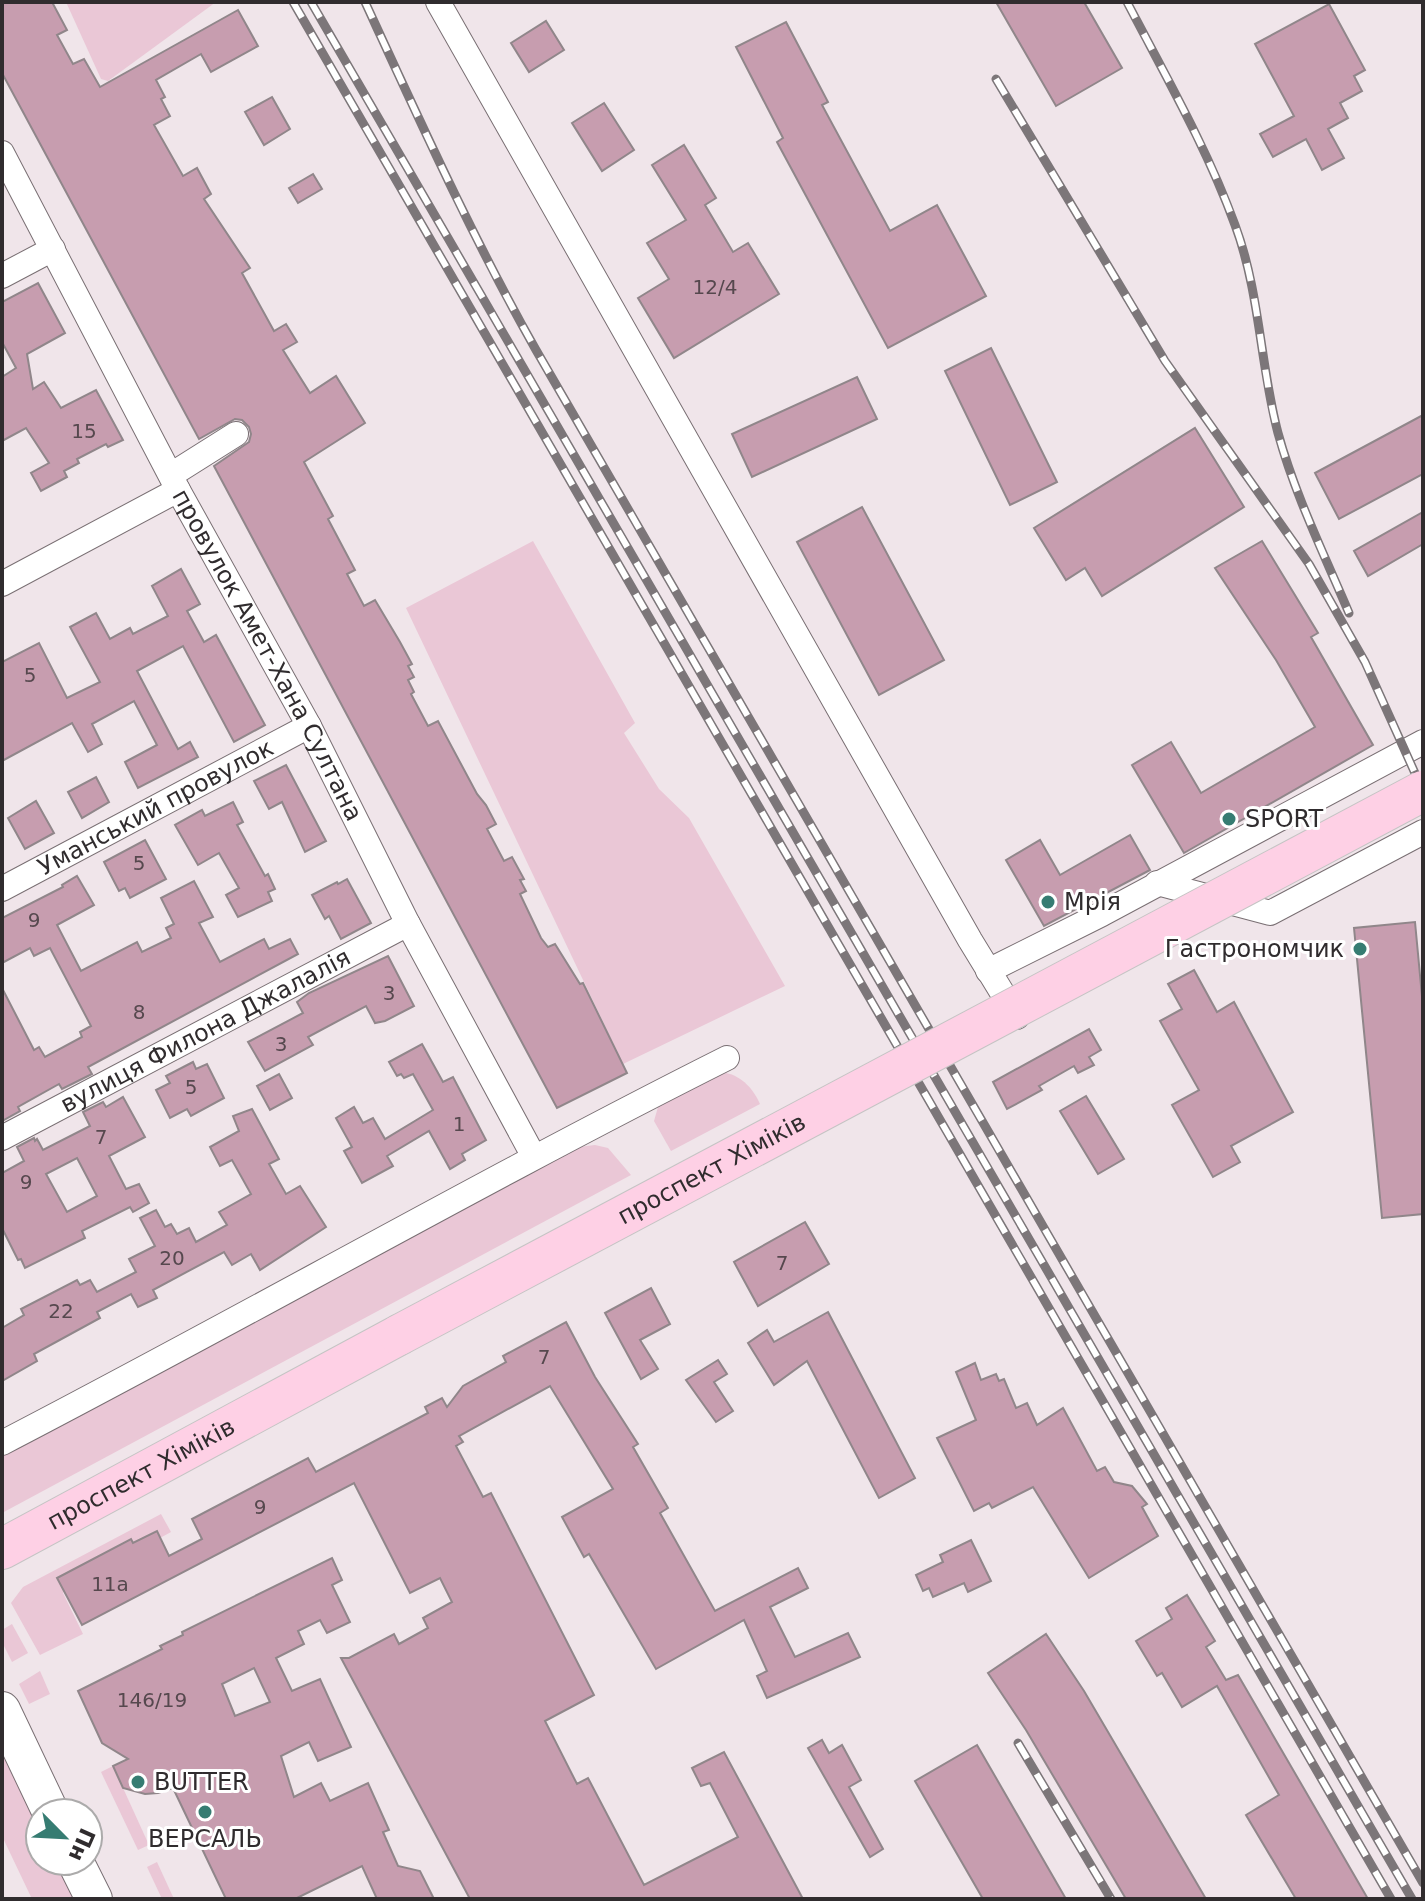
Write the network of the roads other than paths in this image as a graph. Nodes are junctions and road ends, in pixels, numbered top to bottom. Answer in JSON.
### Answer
{"nodes":[{"id":1,"x":438,"y":2,"type":"edge"},
{"id":2,"x":2,"y":153,"type":"edge"},
{"id":3,"x":53,"y":249,"type":"junction"},
{"id":4,"x":2,"y":276,"type":"edge"},
{"id":5,"x":236,"y":434,"type":"dead end"},
{"id":6,"x":174,"y":482,"type":"junction"},
{"id":7,"x":2,"y":584,"type":"edge"},
{"id":8,"x":309,"y":726,"type":"junction"},
{"id":9,"x":1423,"y":742,"type":"edge"},
{"id":10,"x":1423,"y":791,"type":"edge"},
{"id":11,"x":1423,"y":832,"type":"edge"},
{"id":12,"x":1157,"y":883,"type":"junction"},
{"id":13,"x":2,"y":889,"type":"edge"},
{"id":14,"x":1232,"y":903,"type":"junction"},
{"id":15,"x":408,"y":924,"type":"junction"},
{"id":16,"x":1052,"y":939,"type":"junction"},
{"id":17,"x":988,"y":971,"type":"junction"},
{"id":18,"x":1082,"y":981,"type":"junction"},
{"id":19,"x":727,"y":1058,"type":"dead end"},
{"id":20,"x":2,"y":1138,"type":"edge"},
{"id":21,"x":534,"y":1157,"type":"junction"},
{"id":22,"x":2,"y":1443,"type":"edge"},
{"id":23,"x":2,"y":1549,"type":"edge"},
{"id":24,"x":2,"y":1710,"type":"edge"},
{"id":25,"x":43,"y":1797,"type":"edge"},
{"id":26,"x":83,"y":1877,"type":"edge"},
{"id":27,"x":94,"y":1899,"type":"edge"}],
"edges":[{"from":1,"to":17,"type":"street"},
{"from":2,"to":3,"type":"street","name":"провулок Амет-Хана Султана"},
{"from":3,"to":4,"type":"street"},
{"from":3,"to":6,"type":"street","name":"провулок Амет-Хана Султана"},
{"from":5,"to":6,"type":"street"},
{"from":6,"to":7,"type":"street"},
{"from":6,"to":8,"type":"street","name":"провулок Амет-Хана Султана"},
{"from":8,"to":13,"type":"street","name":"Уманський провулок"},
{"from":8,"to":15,"type":"street","name":"провулок Амет-Хана Султана"},
{"from":9,"to":12,"type":"street"},
{"from":10,"to":23,"type":"main road","name":"проспект Хіміків","bridge":true},
{"from":11,"to":14,"type":"street"},
{"from":12,"to":14,"type":"street"},
{"from":12,"to":16,"type":"street"},
{"from":14,"to":18,"type":"street"},
{"from":15,"to":20,"type":"street","name":"вулиця Филона Джалалія"},
{"from":15,"to":21,"type":"street","name":"провулок Амет-Хана Султана"},
{"from":16,"to":17,"type":"street"},
{"from":16,"to":18,"type":"street"},
{"from":17,"to":18,"type":"street"},
{"from":19,"to":21,"type":"street"},
{"from":21,"to":22,"type":"street"},
{"from":24,"to":25,"type":"main road"},
{"from":26,"to":27,"type":"main road"}]}
